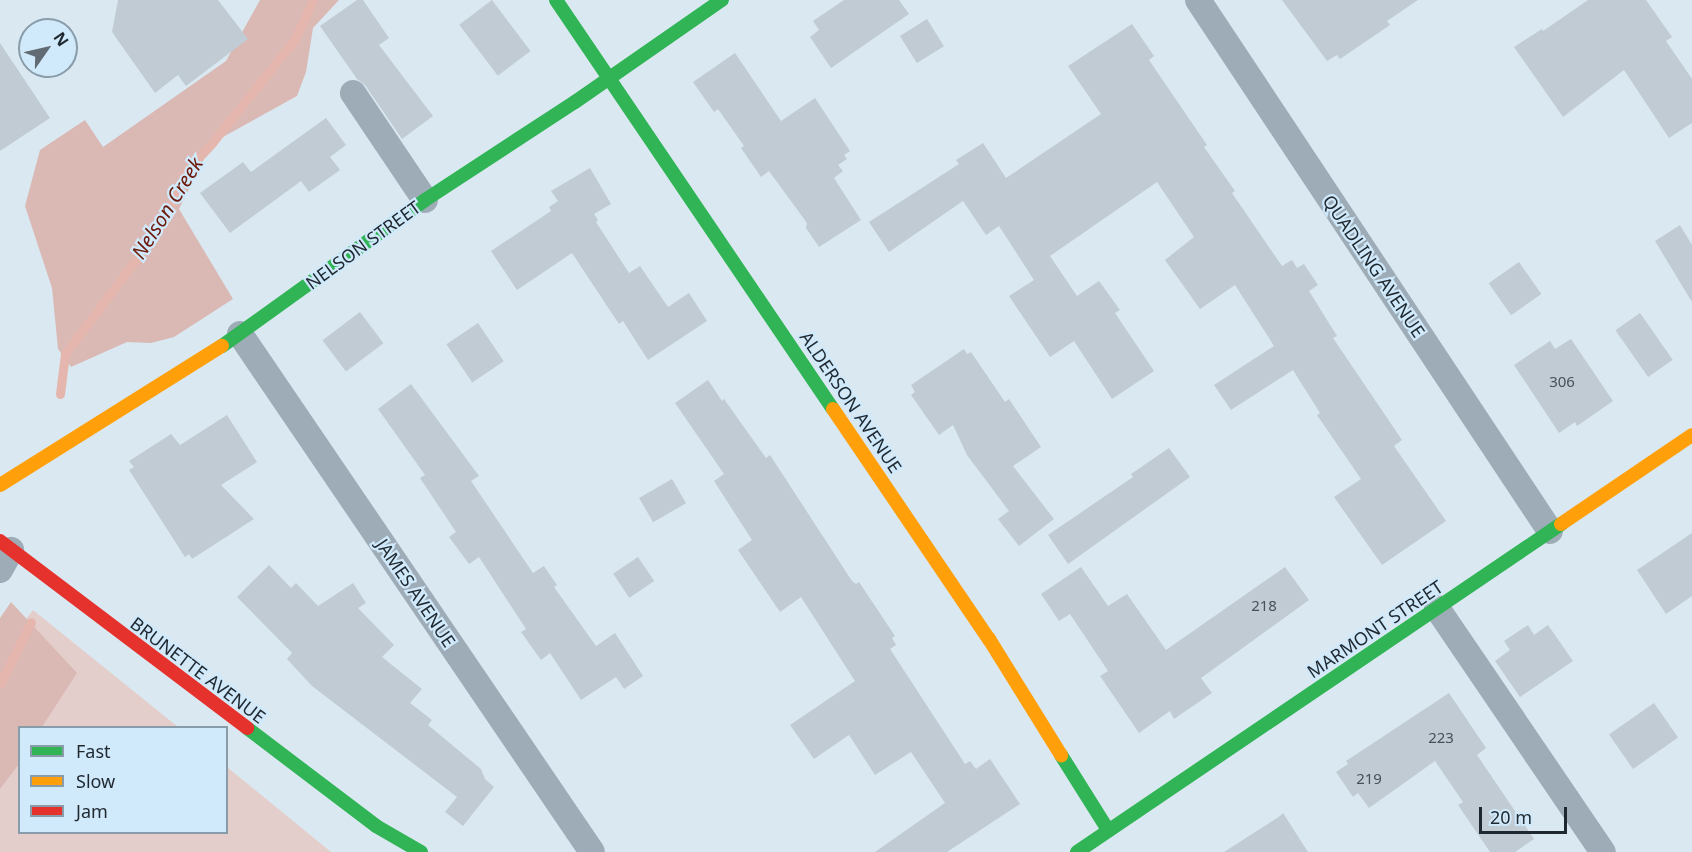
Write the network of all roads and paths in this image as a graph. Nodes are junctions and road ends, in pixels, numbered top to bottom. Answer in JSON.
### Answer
{"nodes":[{"id":1,"x":556,"y":0,"type":"edge"},
{"id":2,"x":722,"y":0,"type":"edge"},
{"id":3,"x":1198,"y":0,"type":"edge"},
{"id":4,"x":609,"y":78,"type":"junction"},
{"id":5,"x":353,"y":93,"type":"dead end"},
{"id":6,"x":425,"y":200,"type":"junction"},
{"id":7,"x":240,"y":334,"type":"junction"},
{"id":8,"x":1692,"y":435,"type":"edge"},
{"id":9,"x":0,"y":485,"type":"edge"},
{"id":10,"x":1550,"y":531,"type":"junction"},
{"id":11,"x":4,"y":554,"type":"edge"},
{"id":12,"x":1437,"y":609,"type":"junction"},
{"id":13,"x":376,"y":826,"type":"junction"},
{"id":14,"x":1108,"y":830,"type":"junction"},
{"id":15,"x":398,"y":852,"type":"edge"},
{"id":16,"x":421,"y":852,"type":"edge"},
{"id":17,"x":592,"y":852,"type":"edge"},
{"id":18,"x":1077,"y":852,"type":"edge"},
{"id":19,"x":1603,"y":852,"type":"edge"}],
"edges":[{"from":1,"to":4,"type":"street","name":"ALDERSON AVENUE"},
{"from":2,"to":4,"type":"street","name":"NELSON STREET"},
{"from":3,"to":10,"type":"street","name":"QUADLING AVENUE"},
{"from":4,"to":6,"type":"street","name":"NELSON STREET"},
{"from":4,"to":14,"type":"street","name":"ALDERSON AVENUE"},
{"from":5,"to":6,"type":"street"},
{"from":6,"to":7,"type":"street","name":"NELSON STREET"},
{"from":7,"to":9,"type":"street","name":"NELSON STREET"},
{"from":7,"to":17,"type":"street","name":"JAMES AVENUE"},
{"from":8,"to":10,"type":"street","name":"MARMONT STREET"},
{"from":10,"to":12,"type":"street","name":"MARMONT STREET"},
{"from":11,"to":13,"type":"street","name":"BRUNETTE AVENUE"},
{"from":12,"to":14,"type":"street","name":"MARMONT STREET"},
{"from":12,"to":19,"type":"street"},
{"from":13,"to":15,"type":"street","name":"BRUNETTE AVENUE"},
{"from":13,"to":16,"type":"street","name":"BRUNETTE AVENUE"},
{"from":14,"to":18,"type":"street","name":"MARMONT STREET"}]}
